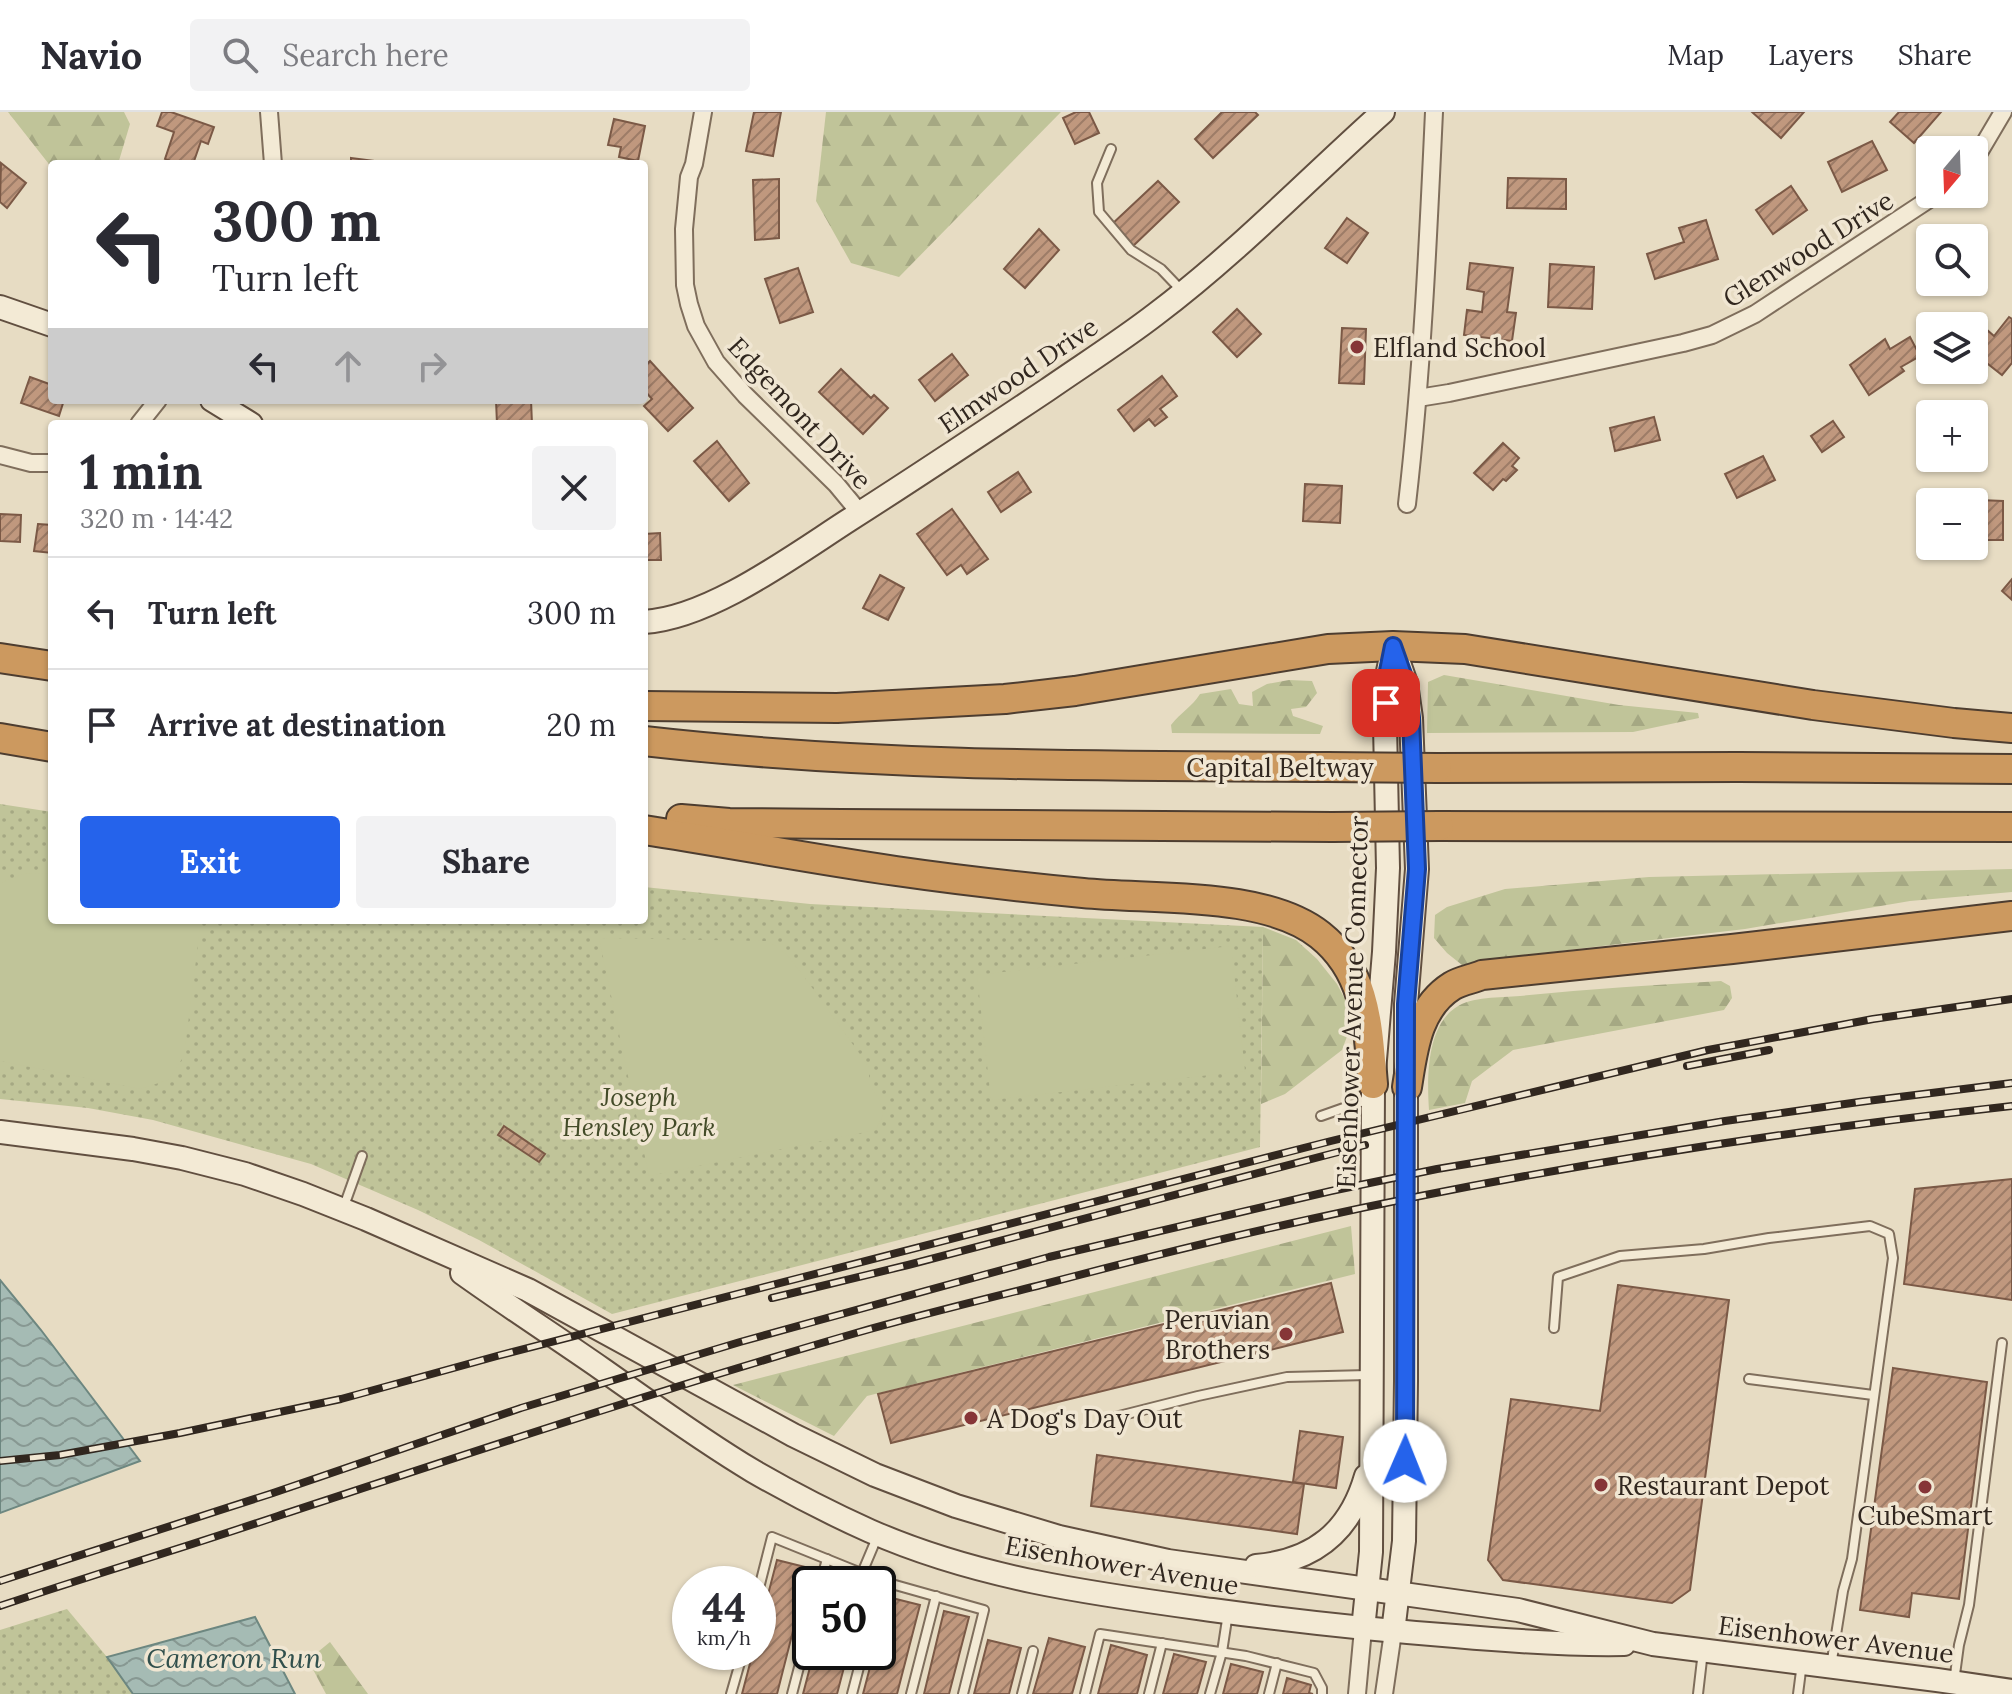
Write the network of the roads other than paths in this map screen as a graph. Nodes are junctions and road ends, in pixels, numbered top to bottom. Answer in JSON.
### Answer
{"nodes":[{"id":1,"x":269,"y":112,"type":"edge"},
{"id":2,"x":703,"y":112,"type":"edge"},
{"id":3,"x":1383,"y":112,"type":"edge"},
{"id":4,"x":1434,"y":112,"type":"edge"},
{"id":5,"x":2005,"y":112,"type":"edge"},
{"id":6,"x":2012,"y":115,"type":"edge"},
{"id":7,"x":1988,"y":139,"type":"edge"},
{"id":8,"x":1111,"y":149,"type":"dead end"},
{"id":9,"x":273,"y":160,"type":"edge"},
{"id":10,"x":1916,"y":208,"type":"edge"},
{"id":11,"x":1184,"y":293,"type":"junction"},
{"id":12,"x":0,"y":307,"type":"edge"},
{"id":13,"x":48,"y":324,"type":"edge"},
{"id":14,"x":1418,"y":398,"type":"junction"},
{"id":15,"x":155,"y":404,"type":"edge"},
{"id":16,"x":218,"y":404,"type":"edge"},
{"id":17,"x":142,"y":420,"type":"edge"},
{"id":18,"x":244,"y":420,"type":"edge"},
{"id":19,"x":0,"y":455,"type":"edge"},
{"id":20,"x":48,"y":463,"type":"edge"},
{"id":21,"x":1407,"y":504,"type":"dead end"},
{"id":22,"x":860,"y":513,"type":"junction"},
{"id":23,"x":648,"y":621,"type":"edge"},
{"id":24,"x":1393,"y":646,"type":"junction"},
{"id":25,"x":0,"y":658,"type":"edge"},
{"id":26,"x":48,"y":665,"type":"edge"},
{"id":27,"x":648,"y":706,"type":"edge"},
{"id":28,"x":2012,"y":728,"type":"edge"},
{"id":29,"x":0,"y":738,"type":"edge"},
{"id":30,"x":648,"y":741,"type":"edge"},
{"id":31,"x":48,"y":746,"type":"edge"},
{"id":32,"x":2012,"y":769,"type":"edge"},
{"id":33,"x":648,"y":817,"type":"edge"},
{"id":34,"x":2012,"y":827,"type":"edge"},
{"id":35,"x":648,"y":831,"type":"edge"},
{"id":36,"x":2012,"y":916,"type":"edge"},
{"id":37,"x":1407,"y":1087,"type":"junction"},
{"id":38,"x":1373,"y":1091,"type":"junction"},
{"id":39,"x":1321,"y":1116,"type":"dead end"},
{"id":40,"x":0,"y":1132,"type":"edge"},
{"id":41,"x":362,"y":1156,"type":"dead end"},
{"id":42,"x":343,"y":1210,"type":"junction"},
{"id":43,"x":430,"y":1248,"type":"junction"},
{"id":44,"x":1554,"y":1328,"type":"dead end"},
{"id":45,"x":2002,"y":1343,"type":"dead end"},
{"id":46,"x":1373,"y":1375,"type":"junction"},
{"id":47,"x":1749,"y":1379,"type":"dead end"},
{"id":48,"x":1873,"y":1395,"type":"junction"},
{"id":49,"x":1115,"y":1417,"type":"dead end"},
{"id":50,"x":1373,"y":1452,"type":"junction"},
{"id":51,"x":879,"y":1534,"type":"junction"},
{"id":52,"x":827,"y":1559,"type":"junction"},
{"id":53,"x":765,"y":1566,"type":"edge"},
{"id":54,"x":825,"y":1566,"type":"edge"},
{"id":55,"x":844,"y":1566,"type":"edge"},
{"id":56,"x":865,"y":1566,"type":"edge"},
{"id":57,"x":1219,"y":1568,"type":"junction"},
{"id":58,"x":896,"y":1585,"type":"edge"},
{"id":59,"x":1367,"y":1588,"type":"junction"},
{"id":60,"x":1398,"y":1593,"type":"junction"},
{"id":61,"x":936,"y":1596,"type":"junction"},
{"id":62,"x":1228,"y":1612,"type":"junction"},
{"id":63,"x":1363,"y":1629,"type":"junction"},
{"id":64,"x":1393,"y":1632,"type":"junction"},
{"id":65,"x":1162,"y":1643,"type":"junction"},
{"id":66,"x":1653,"y":1644,"type":"junction"},
{"id":67,"x":1703,"y":1650,"type":"junction"},
{"id":68,"x":1033,"y":1651,"type":"dead end"},
{"id":69,"x":1222,"y":1652,"type":"junction"},
{"id":70,"x":1277,"y":1663,"type":"junction"},
{"id":71,"x":1802,"y":1663,"type":"junction"},
{"id":72,"x":1831,"y":1666,"type":"junction"},
{"id":73,"x":738,"y":1670,"type":"edge"},
{"id":74,"x":798,"y":1670,"type":"edge"},
{"id":75,"x":858,"y":1670,"type":"edge"},
{"id":76,"x":1954,"y":1682,"type":"junction"},
{"id":77,"x":2012,"y":1691,"type":"edge"},
{"id":78,"x":731,"y":1694,"type":"edge"},
{"id":79,"x":792,"y":1694,"type":"edge"},
{"id":80,"x":852,"y":1694,"type":"edge"},
{"id":81,"x":911,"y":1694,"type":"edge"},
{"id":82,"x":963,"y":1694,"type":"edge"},
{"id":83,"x":1022,"y":1694,"type":"edge"},
{"id":84,"x":1085,"y":1694,"type":"edge"},
{"id":85,"x":1149,"y":1694,"type":"edge"},
{"id":86,"x":1210,"y":1694,"type":"edge"},
{"id":87,"x":1269,"y":1694,"type":"edge"},
{"id":88,"x":1322,"y":1694,"type":"edge"},
{"id":89,"x":1357,"y":1694,"type":"edge"},
{"id":90,"x":1384,"y":1694,"type":"edge"},
{"id":91,"x":1698,"y":1694,"type":"edge"},
{"id":92,"x":1798,"y":1694,"type":"edge"}],
"edges":[{"from":1,"to":9,"type":"street"},
{"from":2,"to":22,"type":"street","name":"Edgemont Drive"},
{"from":3,"to":11,"type":"main road","name":"Elmwood Drive"},
{"from":4,"to":14,"type":"street"},
{"from":5,"to":6,"type":"street"},
{"from":5,"to":7,"type":"street"},
{"from":8,"to":11,"type":"lane"},
{"from":10,"to":14,"type":"street","name":"Glenwood Drive"},
{"from":11,"to":22,"type":"main road","name":"Elmwood Drive"},
{"from":12,"to":13,"type":"main road"},
{"from":14,"to":21,"type":"street"},
{"from":15,"to":17,"type":"street"},
{"from":16,"to":18,"type":"main road"},
{"from":19,"to":20,"type":"street"},
{"from":22,"to":23,"type":"main road","name":"Elmwood Drive"},
{"from":24,"to":27,"type":"highway"},
{"from":24,"to":28,"type":"highway"},
{"from":24,"to":37,"type":"main road","name":"Eisenhower Avenue Connector"},
{"from":24,"to":38,"type":"main road","name":"Eisenhower Avenue Connector"},
{"from":25,"to":26,"type":"highway"},
{"from":29,"to":31,"type":"highway"},
{"from":30,"to":32,"type":"highway","name":"Capital Beltway","bridge":true},
{"from":33,"to":34,"type":"highway","bridge":true},
{"from":35,"to":38,"type":"highway"},
{"from":36,"to":37,"type":"highway"},
{"from":37,"to":60,"type":"main road","name":"Eisenhower Avenue Connector"},
{"from":38,"to":39,"type":"lane"},
{"from":38,"to":46,"type":"main road","name":"Eisenhower Avenue Connector"},
{"from":40,"to":42,"type":"main road","name":"Eisenhower Avenue"},
{"from":41,"to":42,"type":"lane"},
{"from":42,"to":43,"type":"main road","name":"Eisenhower Avenue"},
{"from":43,"to":51,"type":"main road","name":"Eisenhower Avenue"},
{"from":43,"to":57,"type":"main road","name":"Eisenhower Avenue"},
{"from":44,"to":48,"type":"lane"},
{"from":45,"to":76,"type":"lane"},
{"from":46,"to":49,"type":"lane"},
{"from":46,"to":50,"type":"main road","name":"Eisenhower Avenue Connector"},
{"from":47,"to":48,"type":"lane"},
{"from":48,"to":72,"type":"lane"},
{"from":50,"to":57,"type":"main road"},
{"from":50,"to":59,"type":"main road","name":"Eisenhower Avenue Connector"},
{"from":51,"to":56,"type":"lane"},
{"from":51,"to":62,"type":"main road","name":"Eisenhower Avenue"},
{"from":52,"to":53,"type":"lane"},
{"from":52,"to":54,"type":"lane"},
{"from":52,"to":55,"type":"lane"},
{"from":57,"to":59,"type":"main road","name":"Eisenhower Avenue"},
{"from":58,"to":61,"type":"lane"},
{"from":59,"to":60,"type":"main road","name":"Eisenhower Avenue"},
{"from":59,"to":63,"type":"main road","name":"Eisenhower Avenue Connector"},
{"from":60,"to":64,"type":"main road","name":"Eisenhower Avenue Connector"},
{"from":60,"to":66,"type":"main road","name":"Eisenhower Avenue"},
{"from":61,"to":81,"type":"lane"},
{"from":61,"to":82,"type":"lane"},
{"from":62,"to":63,"type":"main road","name":"Eisenhower Avenue"},
{"from":62,"to":69,"type":"lane"},
{"from":63,"to":64,"type":"main road","name":"Eisenhower Avenue"},
{"from":63,"to":89,"type":"street"},
{"from":64,"to":66,"type":"main road","name":"Eisenhower Avenue"},
{"from":64,"to":90,"type":"street"},
{"from":65,"to":69,"type":"lane"},
{"from":65,"to":84,"type":"lane"},
{"from":65,"to":85,"type":"lane"},
{"from":66,"to":67,"type":"main road","name":"Eisenhower Avenue"},
{"from":67,"to":71,"type":"main road","name":"Eisenhower Avenue"},
{"from":67,"to":91,"type":"lane"},
{"from":68,"to":83,"type":"lane"},
{"from":69,"to":70,"type":"lane"},
{"from":69,"to":86,"type":"lane"},
{"from":70,"to":87,"type":"lane"},
{"from":70,"to":88,"type":"lane"},
{"from":71,"to":72,"type":"main road","name":"Eisenhower Avenue"},
{"from":71,"to":92,"type":"lane"},
{"from":72,"to":76,"type":"main road","name":"Eisenhower Avenue"},
{"from":73,"to":78,"type":"lane"},
{"from":74,"to":79,"type":"lane"},
{"from":75,"to":80,"type":"lane"},
{"from":76,"to":77,"type":"main road","name":"Eisenhower Avenue"}]}
